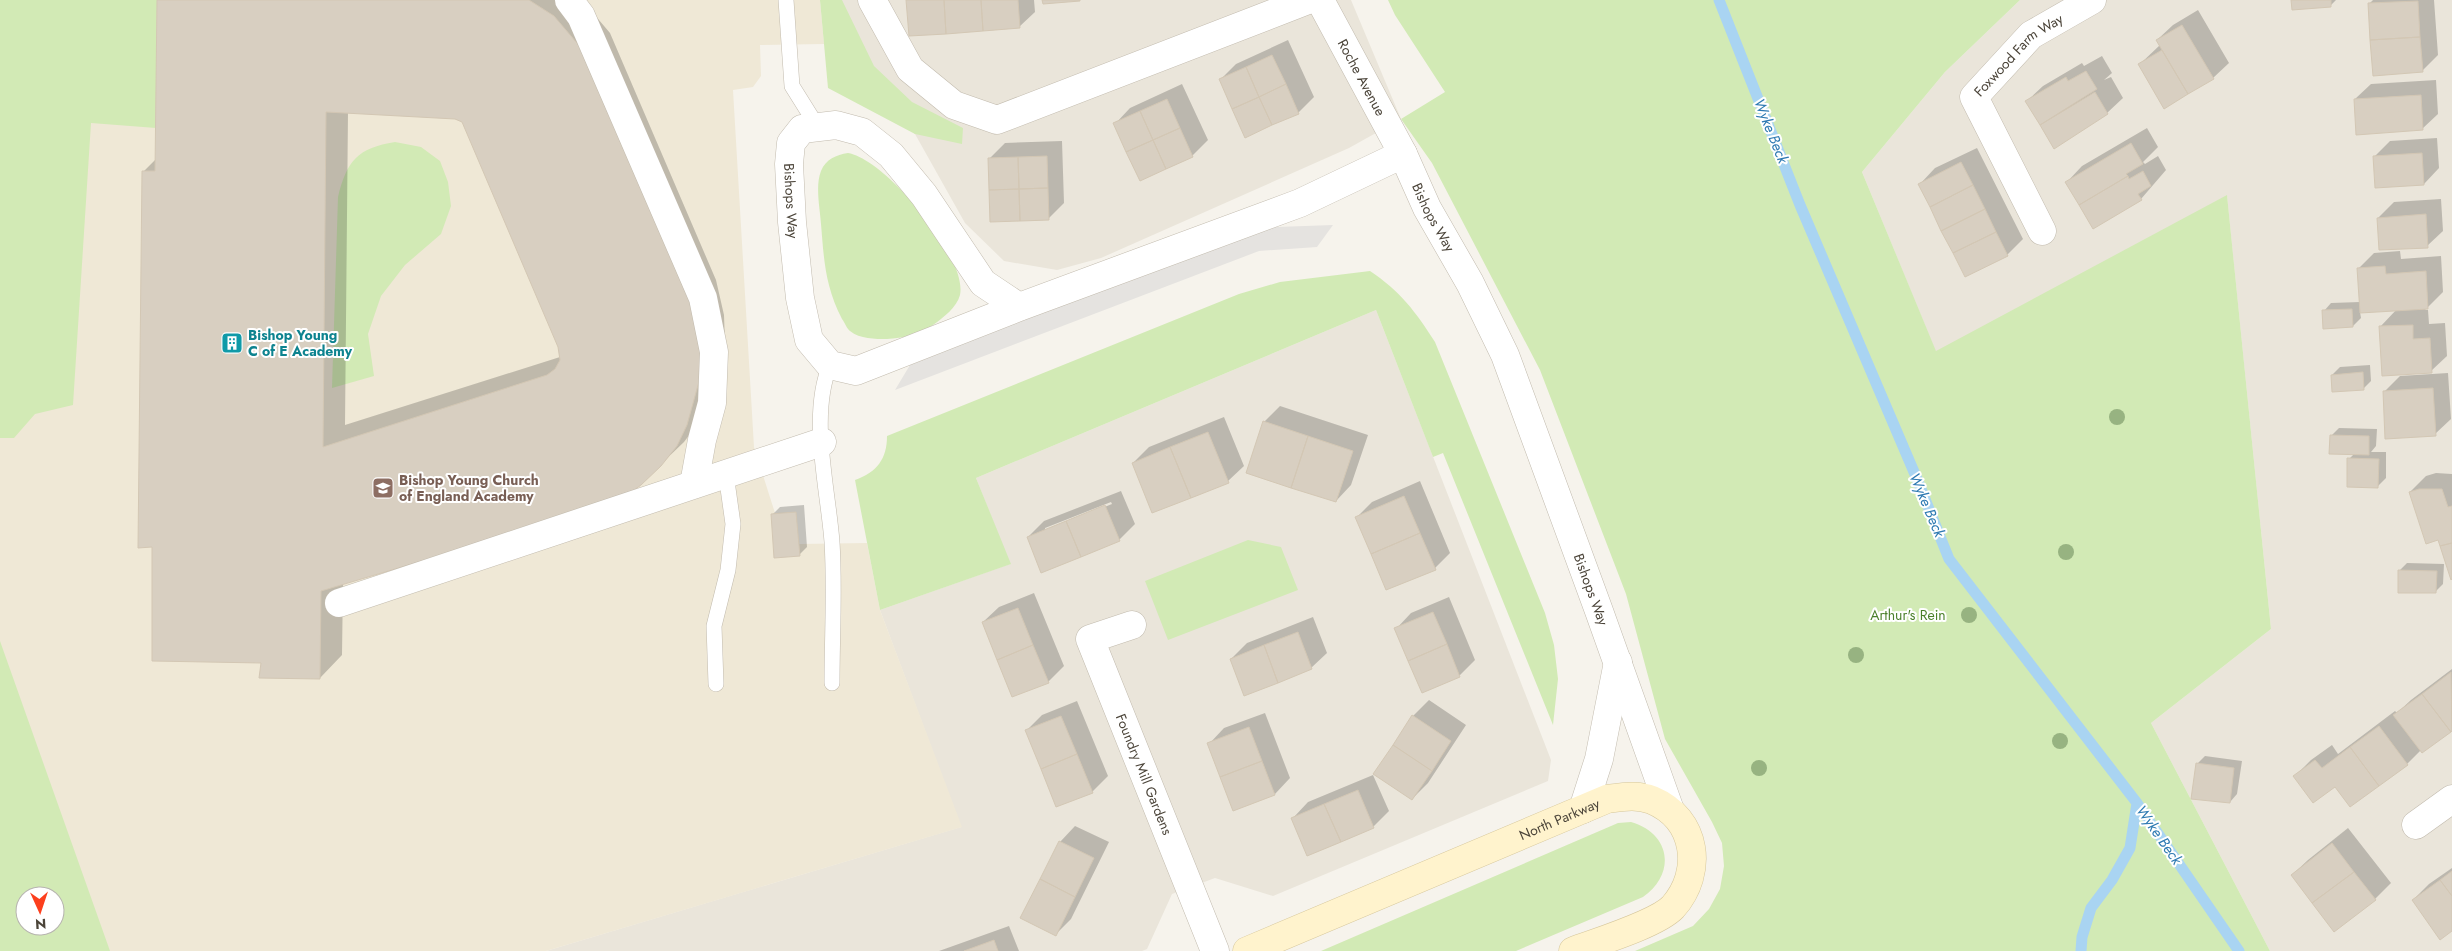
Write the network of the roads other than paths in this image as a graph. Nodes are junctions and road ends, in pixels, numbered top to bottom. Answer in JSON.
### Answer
{"nodes":[{"id":1,"x":569,"y":0,"type":"edge"},
{"id":2,"x":786,"y":0,"type":"edge"},
{"id":3,"x":872,"y":0,"type":"edge"},
{"id":4,"x":1308,"y":0,"type":"edge"},
{"id":5,"x":1320,"y":0,"type":"edge"},
{"id":6,"x":2092,"y":0,"type":"edge"},
{"id":7,"x":817,"y":126,"type":"junction"},
{"id":8,"x":1402,"y":154,"type":"junction"},
{"id":9,"x":2042,"y":231,"type":"dead end"},
{"id":10,"x":1019,"y":307,"type":"junction"},
{"id":11,"x":830,"y":365,"type":"junction"},
{"id":12,"x":822,"y":442,"type":"junction"},
{"id":13,"x":726,"y":474,"type":"junction"},
{"id":14,"x":694,"y":484,"type":"junction"},
{"id":15,"x":339,"y":603,"type":"dead end"},
{"id":16,"x":1132,"y":625,"type":"dead end"},
{"id":17,"x":1618,"y":662,"type":"junction"},
{"id":18,"x":832,"y":683,"type":"dead end"},
{"id":19,"x":716,"y":684,"type":"dead end"},
{"id":20,"x":2452,"y":799,"type":"edge"},
{"id":21,"x":1583,"y":809,"type":"junction"},
{"id":22,"x":1670,"y":810,"type":"junction"},
{"id":23,"x":2416,"y":825,"type":"dead end"},
{"id":24,"x":1215,"y":951,"type":"edge"},
{"id":25,"x":1247,"y":951,"type":"edge"},
{"id":26,"x":1573,"y":951,"type":"edge"}],
"edges":[{"from":1,"to":14,"type":"street"},
{"from":2,"to":7,"type":"lane"},
{"from":3,"to":4,"type":"street"},
{"from":5,"to":8,"type":"street","name":"Roche Avenue"},
{"from":6,"to":9,"type":"street","name":"Foxwood Farm Way"},
{"from":7,"to":10,"type":"street","name":"Bishops Way"},
{"from":7,"to":11,"type":"street","name":"Bishops Way"},
{"from":8,"to":10,"type":"street"},
{"from":8,"to":17,"type":"street","name":"Bishops Way"},
{"from":10,"to":11,"type":"street"},
{"from":11,"to":12,"type":"lane"},
{"from":12,"to":13,"type":"street"},
{"from":12,"to":18,"type":"lane"},
{"from":13,"to":14,"type":"street"},
{"from":13,"to":19,"type":"lane"},
{"from":14,"to":15,"type":"street"},
{"from":16,"to":24,"type":"street","name":"Foundry Mill Gardens"},
{"from":17,"to":21,"type":"street"},
{"from":17,"to":22,"type":"street","name":"Bishops Way"},
{"from":20,"to":23,"type":"street"},
{"from":21,"to":22,"type":"street","name":"North Parkway"},
{"from":21,"to":25,"type":"street","name":"North Parkway"},
{"from":22,"to":26,"type":"street","name":"North Parkway"}]}
